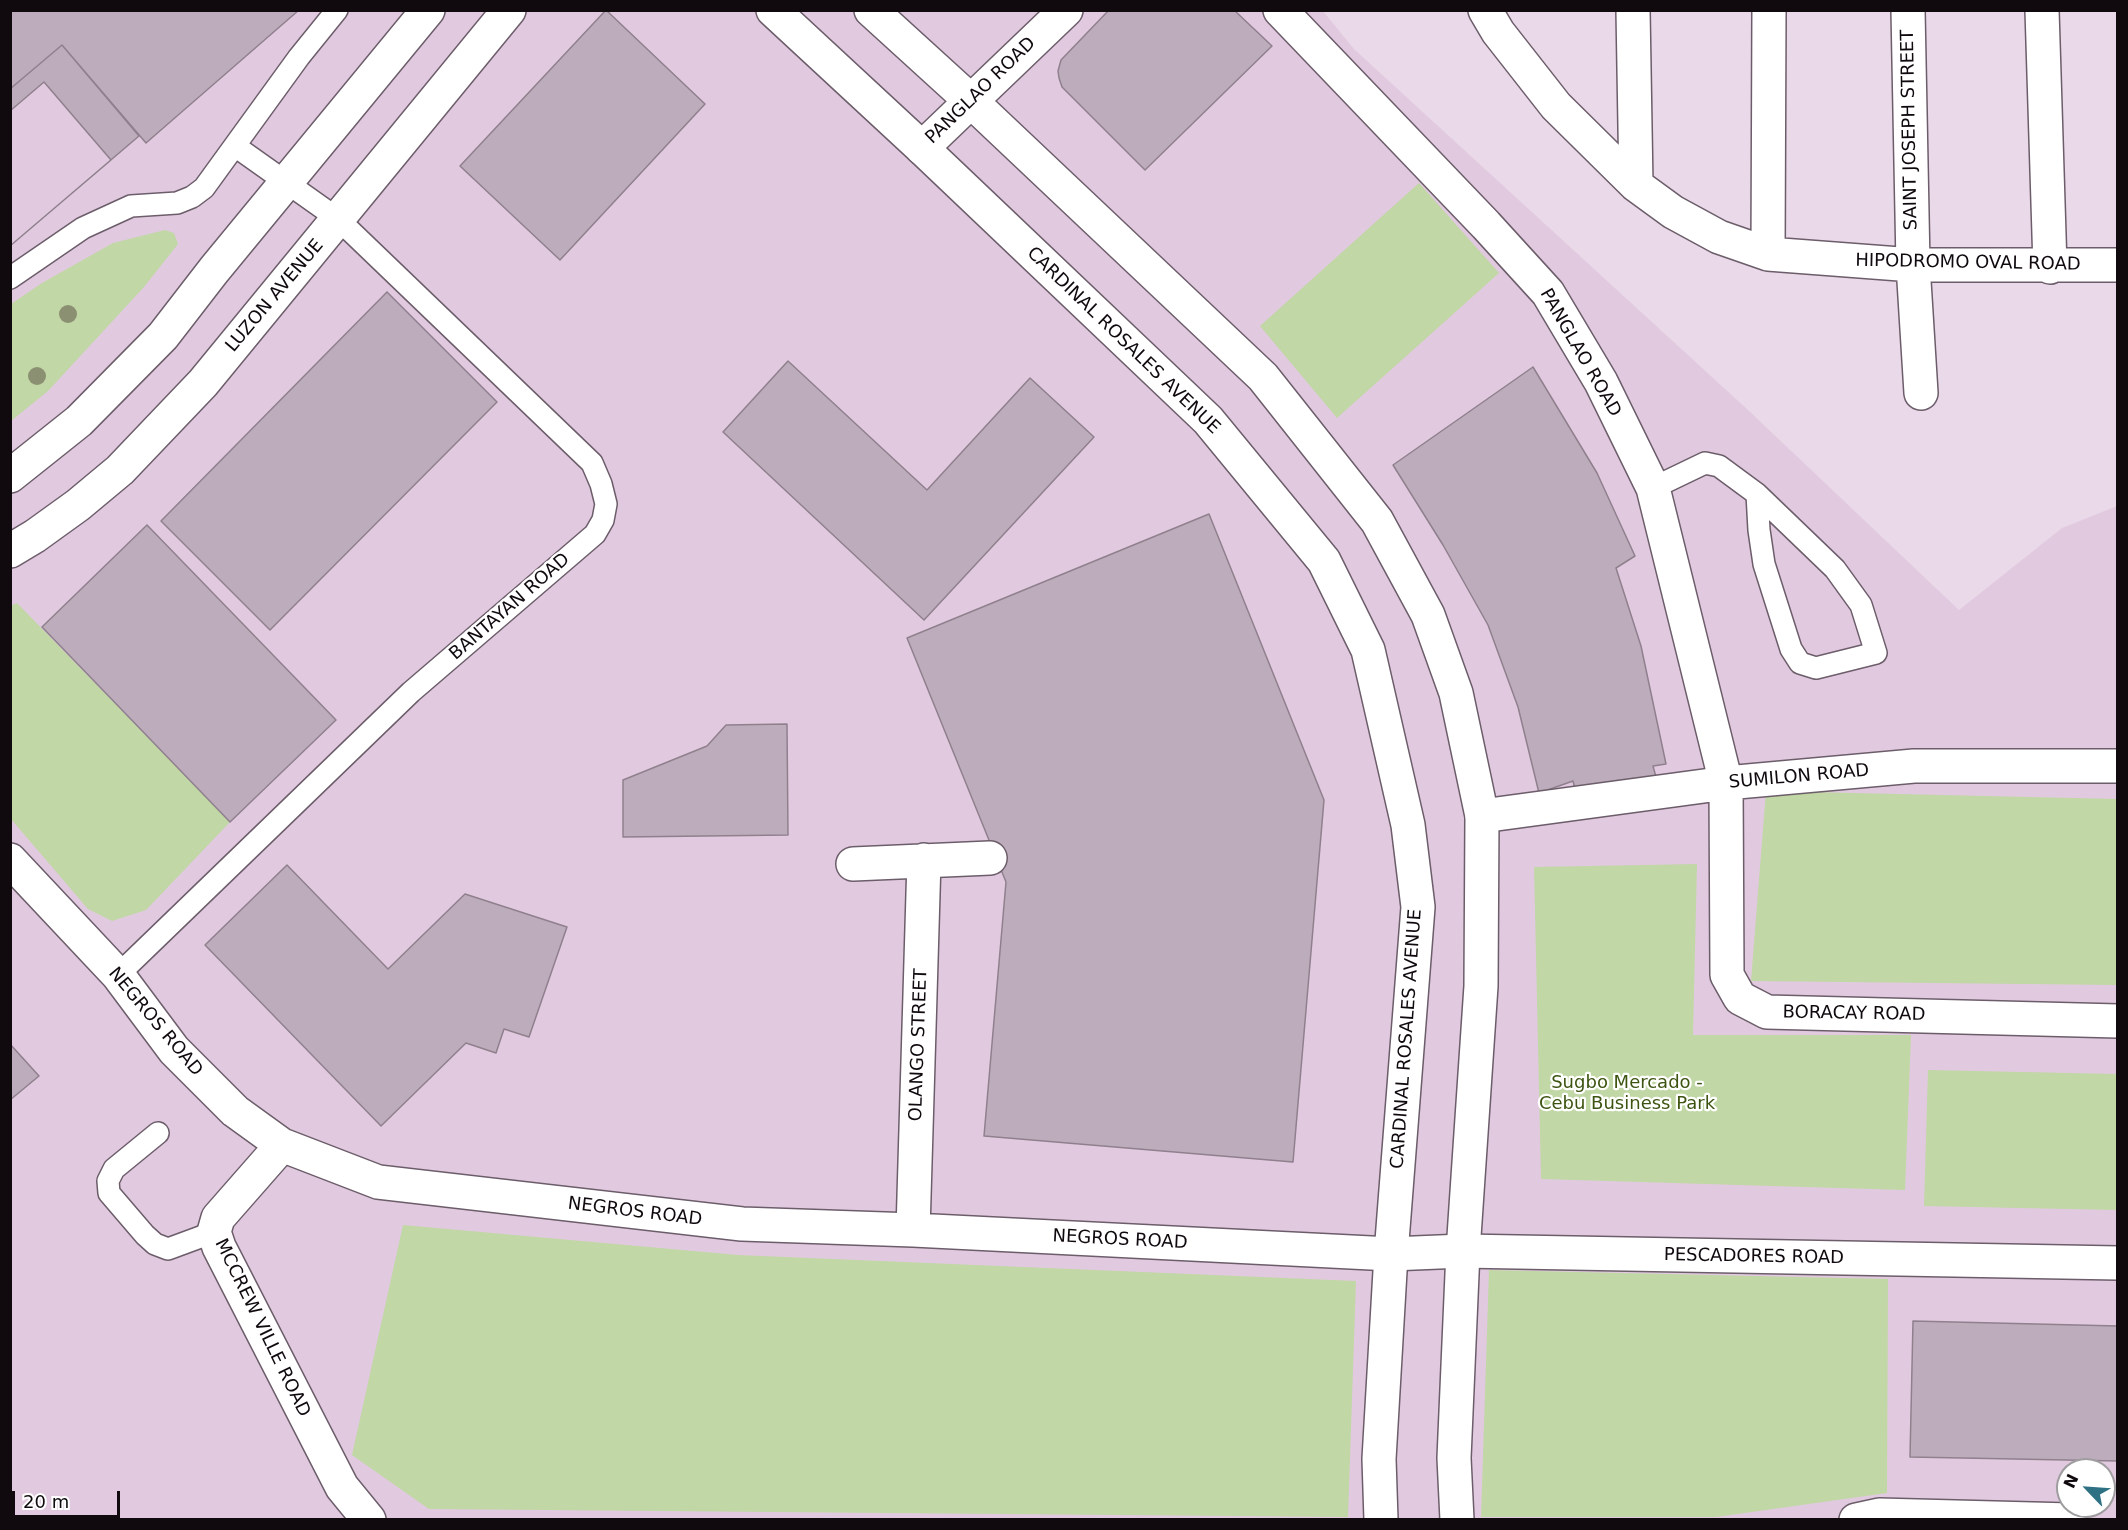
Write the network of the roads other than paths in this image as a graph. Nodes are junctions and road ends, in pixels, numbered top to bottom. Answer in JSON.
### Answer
{"nodes":[{"id":1,"x":337,"y":10,"type":"edge"},
{"id":2,"x":428,"y":10,"type":"edge"},
{"id":3,"x":509,"y":10,"type":"edge"},
{"id":4,"x":773,"y":10,"type":"edge"},
{"id":5,"x":871,"y":10,"type":"edge"},
{"id":6,"x":1066,"y":10,"type":"edge"},
{"id":7,"x":1281,"y":10,"type":"edge"},
{"id":8,"x":1485,"y":10,"type":"edge"},
{"id":9,"x":1633,"y":10,"type":"edge"},
{"id":10,"x":1769,"y":10,"type":"edge"},
{"id":11,"x":1908,"y":10,"type":"edge"},
{"id":12,"x":2042,"y":10,"type":"edge"},
{"id":13,"x":972,"y":102,"type":"junction"},
{"id":14,"x":235,"y":146,"type":"junction"},
{"id":15,"x":922,"y":148,"type":"junction"},
{"id":16,"x":288,"y":182,"type":"junction"},
{"id":17,"x":1636,"y":185,"type":"junction"},
{"id":18,"x":338,"y":219,"type":"junction"},
{"id":19,"x":1768,"y":254,"type":"junction"},
{"id":20,"x":1913,"y":265,"type":"junction"},
{"id":21,"x":2118,"y":266,"type":"edge"},
{"id":22,"x":2050,"y":267,"type":"junction"},
{"id":23,"x":10,"y":278,"type":"edge"},
{"id":24,"x":1921,"y":393,"type":"dead end"},
{"id":25,"x":10,"y":476,"type":"edge"},
{"id":26,"x":1653,"y":488,"type":"junction"},
{"id":27,"x":1757,"y":494,"type":"junction"},
{"id":28,"x":10,"y":551,"type":"edge"},
{"id":29,"x":2118,"y":766,"type":"edge"},
{"id":30,"x":1726,"y":783,"type":"junction"},
{"id":31,"x":1482,"y":816,"type":"junction"},
{"id":32,"x":990,"y":858,"type":"dead end"},
{"id":33,"x":10,"y":860,"type":"edge"},
{"id":34,"x":924,"y":860,"type":"junction"},
{"id":35,"x":853,"y":864,"type":"dead end"},
{"id":36,"x":118,"y":975,"type":"junction"},
{"id":37,"x":2118,"y":1021,"type":"edge"},
{"id":38,"x":158,"y":1134,"type":"dead end"},
{"id":39,"x":282,"y":1145,"type":"junction"},
{"id":40,"x":913,"y":1230,"type":"junction"},
{"id":41,"x":214,"y":1232,"type":"junction"},
{"id":42,"x":1463,"y":1251,"type":"junction"},
{"id":43,"x":1391,"y":1254,"type":"junction"},
{"id":44,"x":2118,"y":1263,"type":"edge"},
{"id":45,"x":369,"y":1520,"type":"edge"},
{"id":46,"x":1381,"y":1520,"type":"edge"},
{"id":47,"x":1457,"y":1520,"type":"edge"},
{"id":48,"x":1856,"y":1520,"type":"edge"},
{"id":49,"x":2071,"y":1520,"type":"edge"}],
"edges":[{"from":1,"to":14,"type":"lane"},
{"from":2,"to":16,"type":"street"},
{"from":3,"to":18,"type":"street","name":"LUZON AVENUE"},
{"from":4,"to":15,"type":"street","name":"CARDINAL ROSALES AVENUE"},
{"from":5,"to":13,"type":"street"},
{"from":6,"to":13,"type":"street","name":"PANGLAO ROAD"},
{"from":7,"to":26,"type":"street","name":"PANGLAO ROAD"},
{"from":8,"to":17,"type":"street","name":"HIPODROMO OVAL ROAD"},
{"from":9,"to":17,"type":"street"},
{"from":10,"to":19,"type":"street"},
{"from":11,"to":20,"type":"street","name":"SAINT JOSEPH STREET"},
{"from":12,"to":22,"type":"street"},
{"from":13,"to":15,"type":"street","name":"PANGLAO ROAD"},
{"from":13,"to":31,"type":"street"},
{"from":14,"to":16,"type":"lane","name":"BANTAYAN ROAD"},
{"from":14,"to":23,"type":"lane"},
{"from":15,"to":43,"type":"street","name":"CARDINAL ROSALES AVENUE"},
{"from":16,"to":18,"type":"lane","name":"BANTAYAN ROAD"},
{"from":16,"to":25,"type":"street"},
{"from":17,"to":19,"type":"street","name":"HIPODROMO OVAL ROAD"},
{"from":18,"to":28,"type":"street","name":"LUZON AVENUE"},
{"from":18,"to":36,"type":"lane","name":"BANTAYAN ROAD"},
{"from":19,"to":20,"type":"street","name":"HIPODROMO OVAL ROAD"},
{"from":20,"to":22,"type":"street","name":"HIPODROMO OVAL ROAD"},
{"from":20,"to":24,"type":"street","name":"SAINT JOSEPH STREET"},
{"from":21,"to":22,"type":"street","name":"HIPODROMO OVAL ROAD"},
{"from":26,"to":27,"type":"lane"},
{"from":26,"to":30,"type":"street","name":"PANGLAO ROAD"},
{"from":27,"to":27,"type":"lane"},
{"from":29,"to":30,"type":"street","name":"SUMILON ROAD"},
{"from":30,"to":31,"type":"street","name":"SUMILON ROAD"},
{"from":30,"to":37,"type":"street","name":"BORACAY ROAD"},
{"from":31,"to":42,"type":"street"},
{"from":32,"to":34,"type":"street"},
{"from":33,"to":36,"type":"street","name":"NEGROS ROAD"},
{"from":34,"to":35,"type":"street"},
{"from":34,"to":40,"type":"street","name":"OLANGO STREET"},
{"from":36,"to":39,"type":"street","name":"NEGROS ROAD"},
{"from":38,"to":41,"type":"lane"},
{"from":39,"to":40,"type":"street","name":"NEGROS ROAD"},
{"from":39,"to":41,"type":"street","name":"MCCREW VILLE ROAD"},
{"from":40,"to":43,"type":"street","name":"NEGROS ROAD"},
{"from":41,"to":45,"type":"street","name":"MCCREW VILLE ROAD"},
{"from":42,"to":43,"type":"street","name":"PESCADORES ROAD"},
{"from":42,"to":44,"type":"street","name":"PESCADORES ROAD"},
{"from":42,"to":47,"type":"street"},
{"from":43,"to":46,"type":"street","name":"CARDINAL ROSALES AVENUE"},
{"from":48,"to":49,"type":"street"}]}
